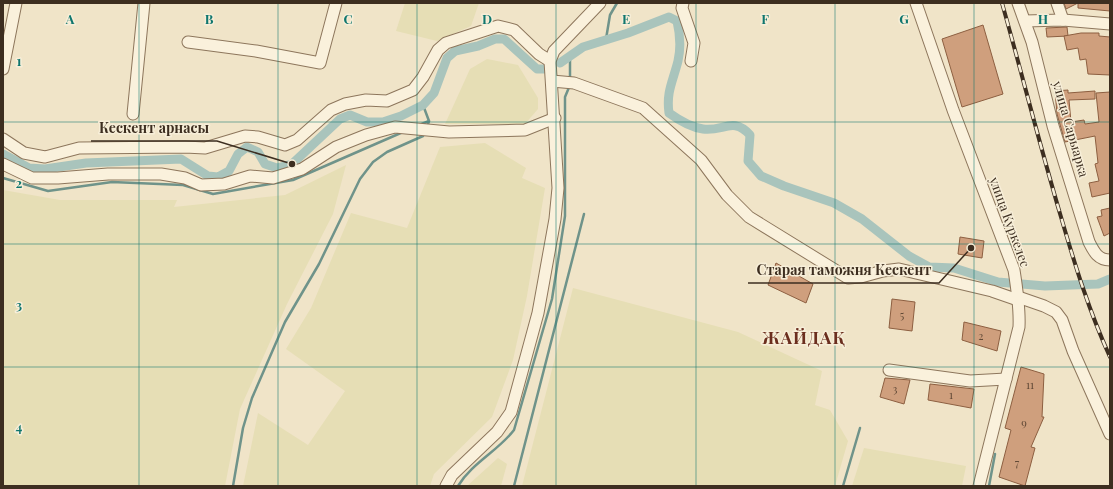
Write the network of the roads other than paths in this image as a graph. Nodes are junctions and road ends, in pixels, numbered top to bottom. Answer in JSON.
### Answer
{"nodes":[{"id":1,"x":16,"y":3,"type":"edge"},
{"id":2,"x":144,"y":3,"type":"edge"},
{"id":3,"x":336,"y":3,"type":"edge"},
{"id":4,"x":600,"y":3,"type":"edge"},
{"id":5,"x":683,"y":3,"type":"edge"},
{"id":6,"x":916,"y":3,"type":"edge"},
{"id":7,"x":1018,"y":3,"type":"edge"},
{"id":8,"x":1057,"y":3,"type":"edge"},
{"id":9,"x":1063,"y":20,"type":"junction"},
{"id":10,"x":1025,"y":21,"type":"junction"},
{"id":11,"x":1110,"y":24,"type":"edge"},
{"id":12,"x":188,"y":42,"type":"dead end"},
{"id":13,"x":550,"y":61,"type":"junction"},
{"id":14,"x":691,"y":61,"type":"dead end"},
{"id":15,"x":3,"y":69,"type":"edge"},
{"id":16,"x":552,"y":81,"type":"junction"},
{"id":17,"x":133,"y":114,"type":"dead end"},
{"id":18,"x":555,"y":118,"type":"junction"},
{"id":19,"x":3,"y":139,"type":"edge"},
{"id":20,"x":3,"y":164,"type":"edge"},
{"id":21,"x":1106,"y":259,"type":"edge"},
{"id":22,"x":1018,"y":295,"type":"junction"},
{"id":23,"x":889,"y":370,"type":"dead end"},
{"id":24,"x":1006,"y":379,"type":"junction"},
{"id":25,"x":1110,"y":434,"type":"edge"},
{"id":26,"x":446,"y":486,"type":"edge"},
{"id":27,"x":979,"y":486,"type":"edge"}],
"edges":[{"from":1,"to":15,"type":"street"},
{"from":2,"to":17,"type":"street"},
{"from":3,"to":12,"type":"street"},
{"from":4,"to":13,"type":"street"},
{"from":5,"to":14,"type":"street"},
{"from":6,"to":22,"type":"street","name":"улица Куркелес"},
{"from":7,"to":10,"type":"street","name":"улица Сарыарка"},
{"from":8,"to":9,"type":"street"},
{"from":9,"to":10,"type":"street"},
{"from":9,"to":11,"type":"street"},
{"from":10,"to":21,"type":"street","name":"улица Сарыарка"},
{"from":13,"to":16,"type":"street"},
{"from":13,"to":19,"type":"street"},
{"from":16,"to":18,"type":"street"},
{"from":16,"to":22,"type":"street"},
{"from":18,"to":20,"type":"street"},
{"from":18,"to":26,"type":"street"},
{"from":22,"to":24,"type":"street","name":"улица Куркелес"},
{"from":22,"to":25,"type":"street"},
{"from":23,"to":24,"type":"street"},
{"from":24,"to":27,"type":"street","name":"улица Куркелес"}]}
